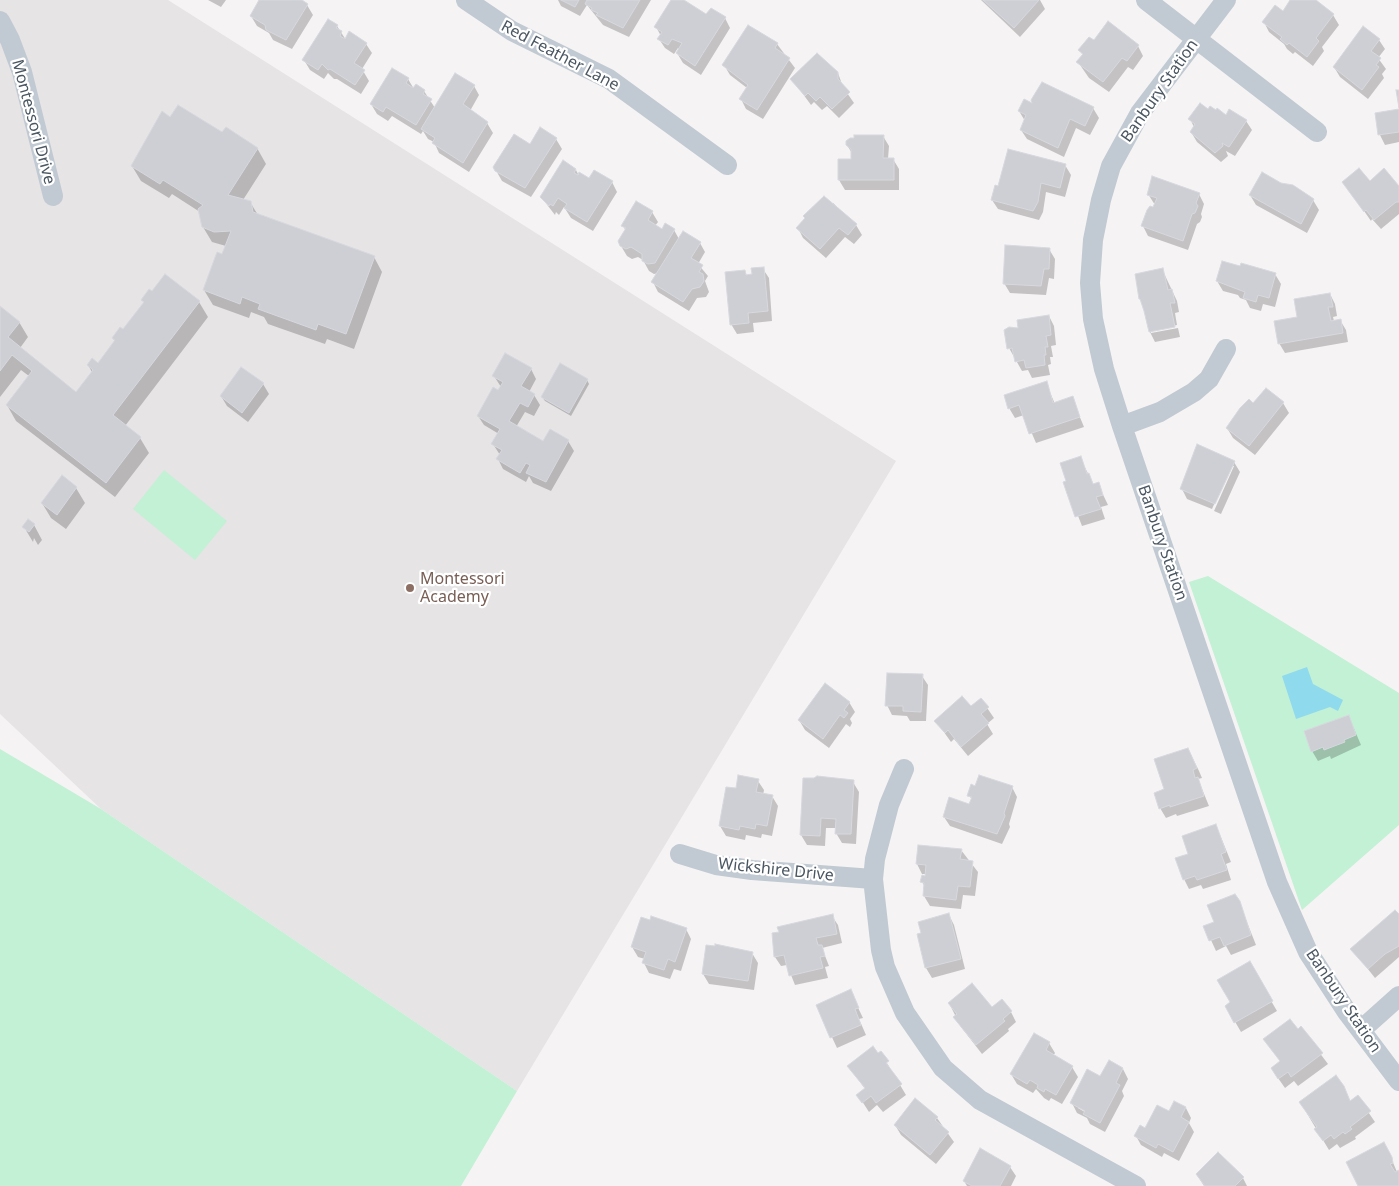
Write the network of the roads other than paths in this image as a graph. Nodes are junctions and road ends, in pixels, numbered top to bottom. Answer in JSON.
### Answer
{"nodes":[{"id":1,"x":466,"y":0,"type":"edge"},
{"id":2,"x":1146,"y":0,"type":"edge"},
{"id":3,"x":1226,"y":0,"type":"edge"},
{"id":4,"x":0,"y":21,"type":"edge"},
{"id":5,"x":1196,"y":39,"type":"junction"},
{"id":6,"x":1317,"y":132,"type":"dead end"},
{"id":7,"x":727,"y":165,"type":"dead end"},
{"id":8,"x":53,"y":196,"type":"dead end"},
{"id":9,"x":1226,"y":349,"type":"dead end"},
{"id":10,"x":1122,"y":426,"type":"junction"},
{"id":11,"x":904,"y":770,"type":"dead end"},
{"id":12,"x":680,"y":854,"type":"dead end"},
{"id":13,"x":873,"y":879,"type":"junction"},
{"id":14,"x":1399,"y":996,"type":"edge"},
{"id":15,"x":1361,"y":1030,"type":"junction"},
{"id":16,"x":1399,"y":1081,"type":"edge"},
{"id":17,"x":1136,"y":1186,"type":"edge"}],
"edges":[{"from":1,"to":7,"type":"street","name":"Red Feather Lane"},
{"from":2,"to":5,"type":"street"},
{"from":3,"to":5,"type":"street","name":"Banbury Station"},
{"from":4,"to":8,"type":"street","name":"Montessori Drive"},
{"from":5,"to":6,"type":"street"},
{"from":5,"to":10,"type":"street","name":"Banbury Station"},
{"from":9,"to":10,"type":"street"},
{"from":10,"to":15,"type":"street","name":"Banbury Station"},
{"from":11,"to":13,"type":"street"},
{"from":12,"to":13,"type":"street","name":"Wickshire Drive"},
{"from":13,"to":17,"type":"street"},
{"from":14,"to":15,"type":"street"},
{"from":15,"to":16,"type":"street","name":"Banbury Station"}]}
